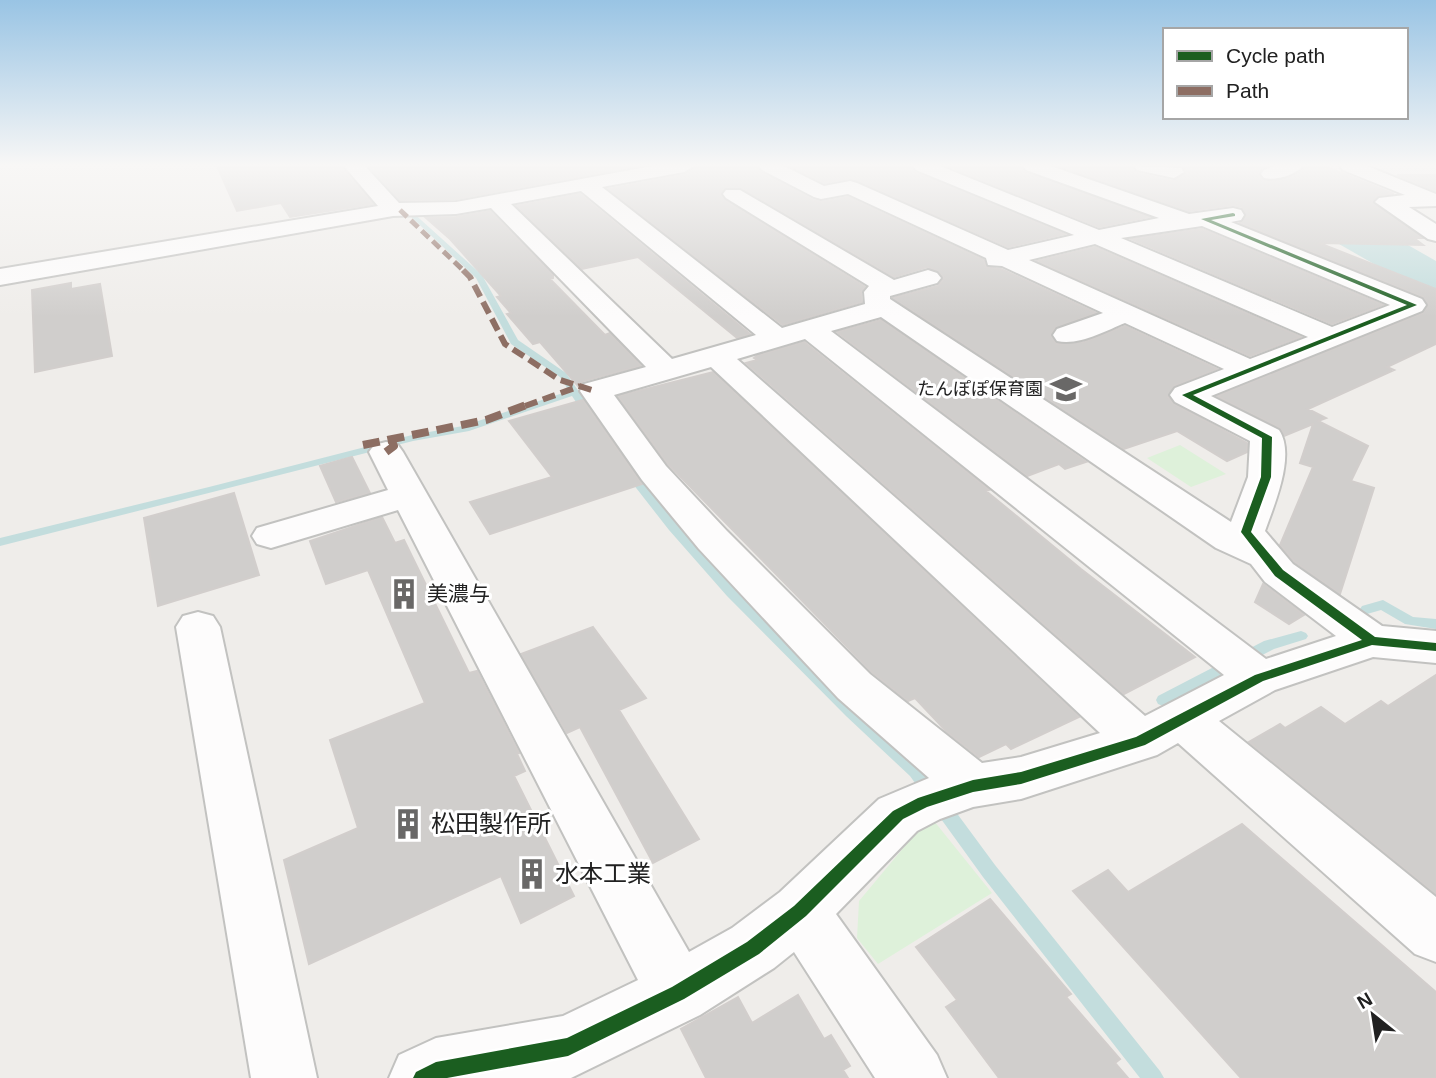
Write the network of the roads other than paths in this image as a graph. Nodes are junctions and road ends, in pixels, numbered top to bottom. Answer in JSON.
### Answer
{"nodes":[{"id":1,"x":366,"y":216,"type":"edge"},
{"id":2,"x":511,"y":216,"type":"edge"},
{"id":3,"x":621,"y":216,"type":"edge"},
{"id":4,"x":770,"y":216,"type":"edge"},
{"id":5,"x":914,"y":216,"type":"edge"},
{"id":6,"x":1049,"y":216,"type":"edge"},
{"id":7,"x":1201,"y":216,"type":"edge"},
{"id":8,"x":1408,"y":216,"type":"edge"},
{"id":9,"x":1207,"y":218,"type":"junction"},
{"id":10,"x":1436,"y":234,"type":"edge"},
{"id":11,"x":1101,"y":237,"type":"junction"},
{"id":12,"x":1006,"y":258,"type":"junction"},
{"id":13,"x":973,"y":265,"type":"dead end"},
{"id":14,"x":0,"y":277,"type":"edge"},
{"id":15,"x":928,"y":278,"type":"dead end"},
{"id":16,"x":888,"y":297,"type":"junction"},
{"id":17,"x":1126,"y":314,"type":"junction"},
{"id":18,"x":795,"y":335,"type":"junction"},
{"id":19,"x":1068,"y":335,"type":"dead end"},
{"id":20,"x":1331,"y":337,"type":"junction"},
{"id":21,"x":717,"y":357,"type":"junction"},
{"id":22,"x":1249,"y":370,"type":"junction"},
{"id":23,"x":668,"y":372,"type":"junction"},
{"id":24,"x":386,"y":452,"type":"dead end"},
{"id":25,"x":409,"y":495,"type":"junction"},
{"id":26,"x":271,"y":536,"type":"dead end"},
{"id":27,"x":1264,"y":555,"type":"junction"},
{"id":28,"x":198,"y":626,"type":"dead end"},
{"id":29,"x":1372,"y":641,"type":"junction"},
{"id":30,"x":1436,"y":647,"type":"edge"},
{"id":31,"x":1244,"y":667,"type":"junction"},
{"id":32,"x":1162,"y":730,"type":"junction"},
{"id":33,"x":948,"y":793,"type":"junction"},
{"id":34,"x":800,"y":911,"type":"junction"},
{"id":35,"x":1436,"y":934,"type":"edge"},
{"id":36,"x":678,"y":993,"type":"junction"},
{"id":37,"x":284,"y":1078,"type":"edge"},
{"id":38,"x":422,"y":1078,"type":"edge"},
{"id":39,"x":914,"y":1078,"type":"edge"}],
"edges":[{"from":1,"to":14,"type":"street"},
{"from":2,"to":23,"type":"street"},
{"from":3,"to":18,"type":"street"},
{"from":4,"to":16,"type":"street"},
{"from":5,"to":12,"type":"street"},
{"from":6,"to":11,"type":"street"},
{"from":7,"to":9,"type":"street"},
{"from":8,"to":10,"type":"street"},
{"from":9,"to":11,"type":"street"},
{"from":9,"to":20,"type":"street"},
{"from":11,"to":12,"type":"street"},
{"from":11,"to":20,"type":"street"},
{"from":12,"to":13,"type":"street"},
{"from":12,"to":17,"type":"street"},
{"from":15,"to":16,"type":"street"},
{"from":16,"to":18,"type":"street"},
{"from":16,"to":27,"type":"street"},
{"from":17,"to":19,"type":"street"},
{"from":17,"to":22,"type":"street"},
{"from":18,"to":21,"type":"street"},
{"from":18,"to":31,"type":"street"},
{"from":20,"to":22,"type":"street"},
{"from":21,"to":23,"type":"street"},
{"from":21,"to":32,"type":"street"},
{"from":22,"to":27,"type":"street"},
{"from":23,"to":33,"type":"street"},
{"from":24,"to":25,"type":"street"},
{"from":25,"to":26,"type":"street"},
{"from":25,"to":36,"type":"street"},
{"from":27,"to":29,"type":"street"},
{"from":28,"to":37,"type":"street"},
{"from":29,"to":30,"type":"street"},
{"from":29,"to":31,"type":"street"},
{"from":31,"to":32,"type":"street"},
{"from":32,"to":33,"type":"street"},
{"from":32,"to":35,"type":"street"},
{"from":33,"to":34,"type":"street"},
{"from":34,"to":36,"type":"street"},
{"from":34,"to":39,"type":"street"},
{"from":36,"to":38,"type":"street"}]}
